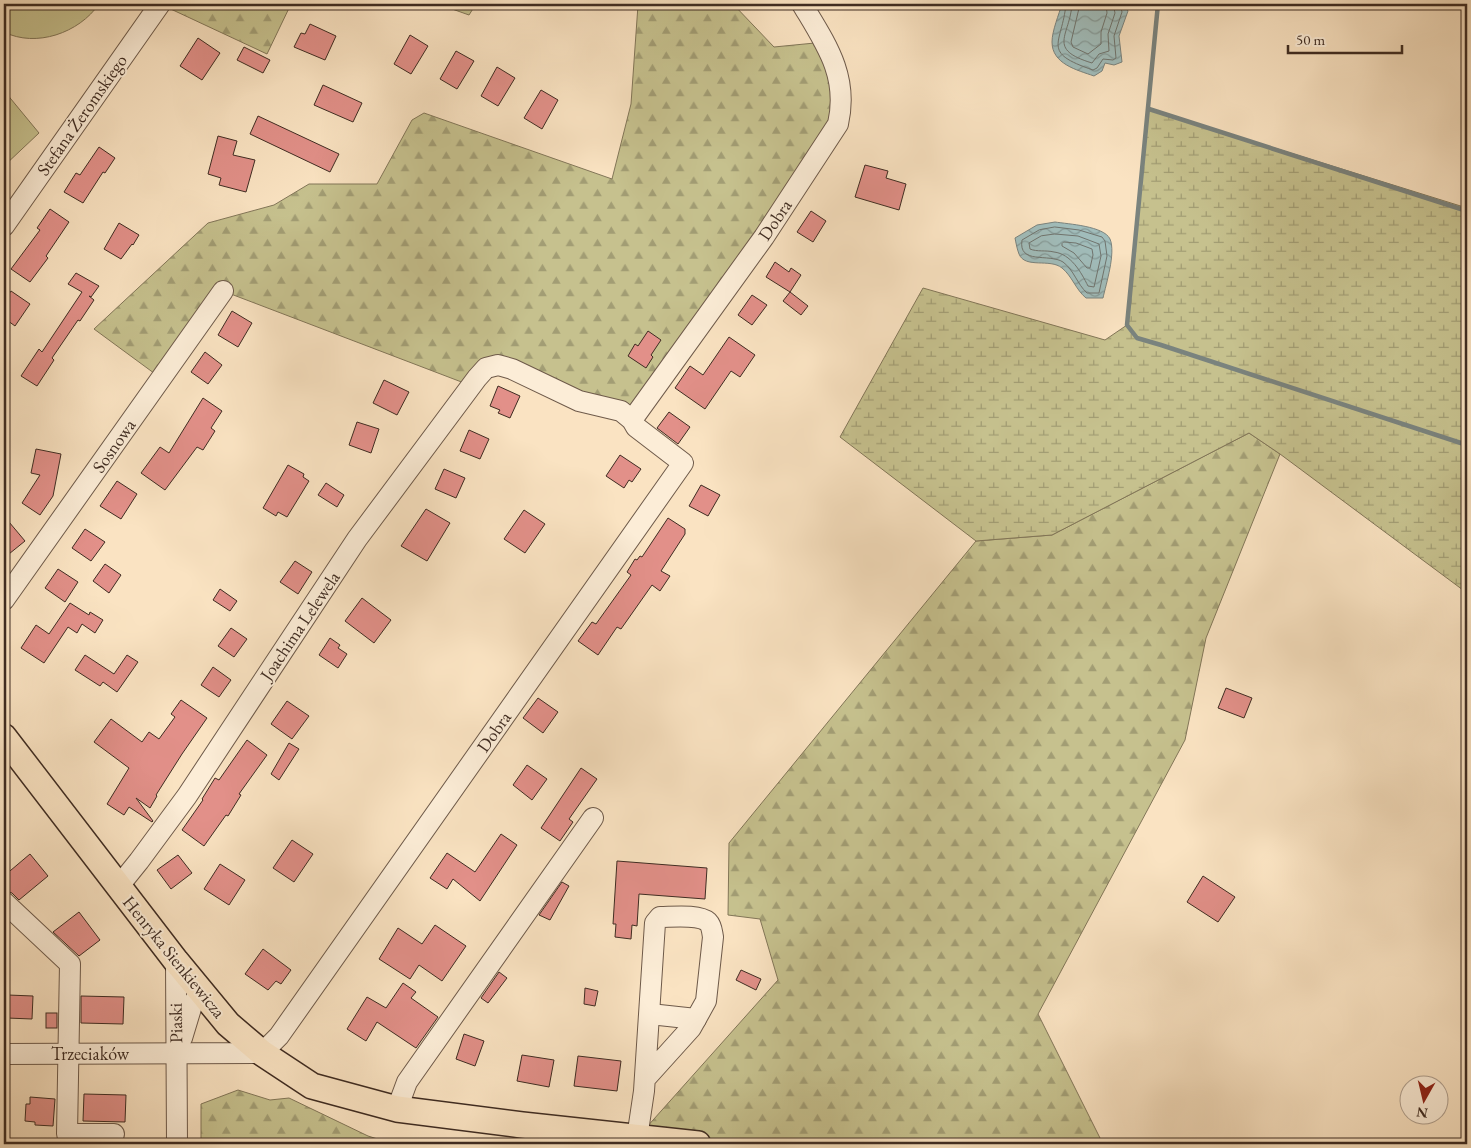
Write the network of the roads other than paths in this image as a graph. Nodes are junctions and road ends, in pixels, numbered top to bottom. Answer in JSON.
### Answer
{"nodes":[{"id":1,"x":160,"y":4,"type":"edge"},
{"id":2,"x":802,"y":4,"type":"edge"},
{"id":3,"x":4,"y":226,"type":"edge"},
{"id":4,"x":223,"y":291,"type":"dead end"},
{"id":5,"x":486,"y":368,"type":"joint"},
{"id":6,"x":632,"y":420,"type":"junction"},
{"id":7,"x":4,"y":600,"type":"edge"},
{"id":8,"x":4,"y":737,"type":"edge"},
{"id":9,"x":593,"y":818,"type":"dead end"},
{"id":10,"x":118,"y":887,"type":"junction"},
{"id":11,"x":4,"y":902,"type":"edge"},
{"id":12,"x":176,"y":961,"type":"junction"},
{"id":13,"x":201,"y":991,"type":"junction"},
{"id":14,"x":650,"y":1014,"type":"junction"},
{"id":15,"x":696,"y":1019,"type":"junction"},
{"id":16,"x":4,"y":1054,"type":"edge"},
{"id":17,"x":67,"y":1054,"type":"junction"},
{"id":18,"x":177,"y":1054,"type":"junction"},
{"id":19,"x":262,"y":1054,"type":"junction"},
{"id":20,"x":645,"y":1079,"type":"junction"},
{"id":21,"x":396,"y":1109,"type":"junction"},
{"id":22,"x":114,"y":1134,"type":"dead end"},
{"id":23,"x":637,"y":1138,"type":"junction"},
{"id":24,"x":177,"y":1144,"type":"edge"},
{"id":25,"x":698,"y":1144,"type":"edge"}],
"edges":[{"from":1,"to":3,"type":"street","name":"Stefana Żeromskiego"},
{"from":2,"to":6,"type":"street","name":"Dobra"},
{"from":4,"to":7,"type":"street","name":"Sosnowa"},
{"from":5,"to":6,"type":"street","name":"Dobra"},
{"from":5,"to":10,"type":"street","name":"Joachima Lelewela"},
{"from":6,"to":19,"type":"street","name":"Dobra"},
{"from":8,"to":10,"type":"main road","name":"Henryka Sienkiewicza"},
{"from":9,"to":21,"type":"street"},
{"from":10,"to":12,"type":"main road","name":"Henryka Sienkiewicza"},
{"from":11,"to":17,"type":"street"},
{"from":12,"to":13,"type":"main road","name":"Henryka Sienkiewicza"},
{"from":12,"to":18,"type":"street","name":"Piaski"},
{"from":13,"to":18,"type":"street","name":"Piaski"},
{"from":13,"to":19,"type":"main road","name":"Henryka Sienkiewicza"},
{"from":14,"to":15,"type":"street"},
{"from":14,"to":15,"type":"street"},
{"from":14,"to":20,"type":"street"},
{"from":15,"to":20,"type":"street"},
{"from":16,"to":17,"type":"street","name":"Trzeciaków"},
{"from":17,"to":18,"type":"street","name":"Trzeciaków"},
{"from":17,"to":22,"type":"street"},
{"from":18,"to":19,"type":"street","name":"Trzeciaków"},
{"from":18,"to":24,"type":"street","name":"Piaski"},
{"from":19,"to":21,"type":"main road","name":"Henryka Sienkiewicza"},
{"from":20,"to":23,"type":"street"},
{"from":21,"to":23,"type":"main road","name":"Henryka Sienkiewicza"},
{"from":23,"to":25,"type":"main road","name":"Henryka Sienkiewicza"}]}
